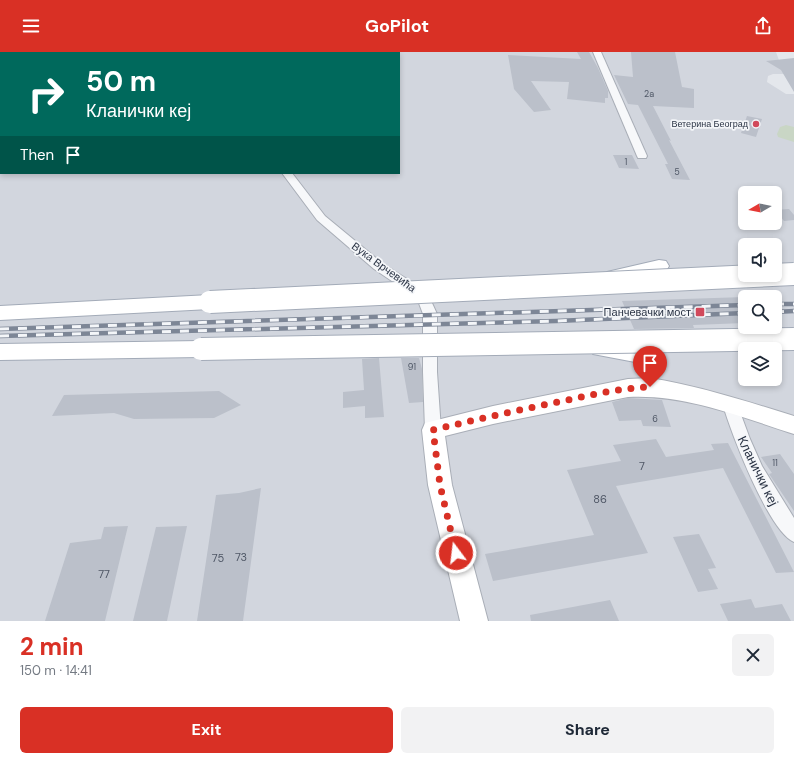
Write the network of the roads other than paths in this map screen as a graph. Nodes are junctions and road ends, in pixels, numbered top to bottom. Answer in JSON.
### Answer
{"nodes":[{"id":1,"x":597,"y":52,"type":"edge"},
{"id":2,"x":642,"y":156,"type":"dead end"},
{"id":3,"x":288,"y":174,"type":"edge"},
{"id":4,"x":659,"y":266,"type":"dead end"},
{"id":5,"x":794,"y":274,"type":"edge"},
{"id":6,"x":581,"y":285,"type":"junction"},
{"id":7,"x":0,"y":313,"type":"edge"},
{"id":8,"x":794,"y":339,"type":"edge"},
{"id":9,"x":578,"y":343,"type":"junction"},
{"id":10,"x":0,"y":352,"type":"edge"},
{"id":11,"x":651,"y":356,"type":"dead end"},
{"id":12,"x":730,"y":405,"type":"junction"},
{"id":13,"x":794,"y":425,"type":"edge"},
{"id":14,"x":433,"y":430,"type":"junction"},
{"id":15,"x":794,"y":533,"type":"edge"},
{"id":16,"x":474,"y":621,"type":"edge"}],
"edges":[{"from":1,"to":2,"type":"street"},
{"from":3,"to":14,"type":"street","name":"Вука Врчевића"},
{"from":4,"to":6,"type":"main road","bridge":true},
{"from":5,"to":6,"type":"main road","bridge":true},
{"from":6,"to":7,"type":"main road","bridge":true},
{"from":8,"to":9,"type":"main road","bridge":true},
{"from":9,"to":10,"type":"main road","bridge":true},
{"from":9,"to":11,"type":"main road","bridge":true},
{"from":12,"to":13,"type":"main road"},
{"from":12,"to":14,"type":"main road"},
{"from":12,"to":15,"type":"street","name":"Кланички кеј"},
{"from":14,"to":16,"type":"main road"}]}
